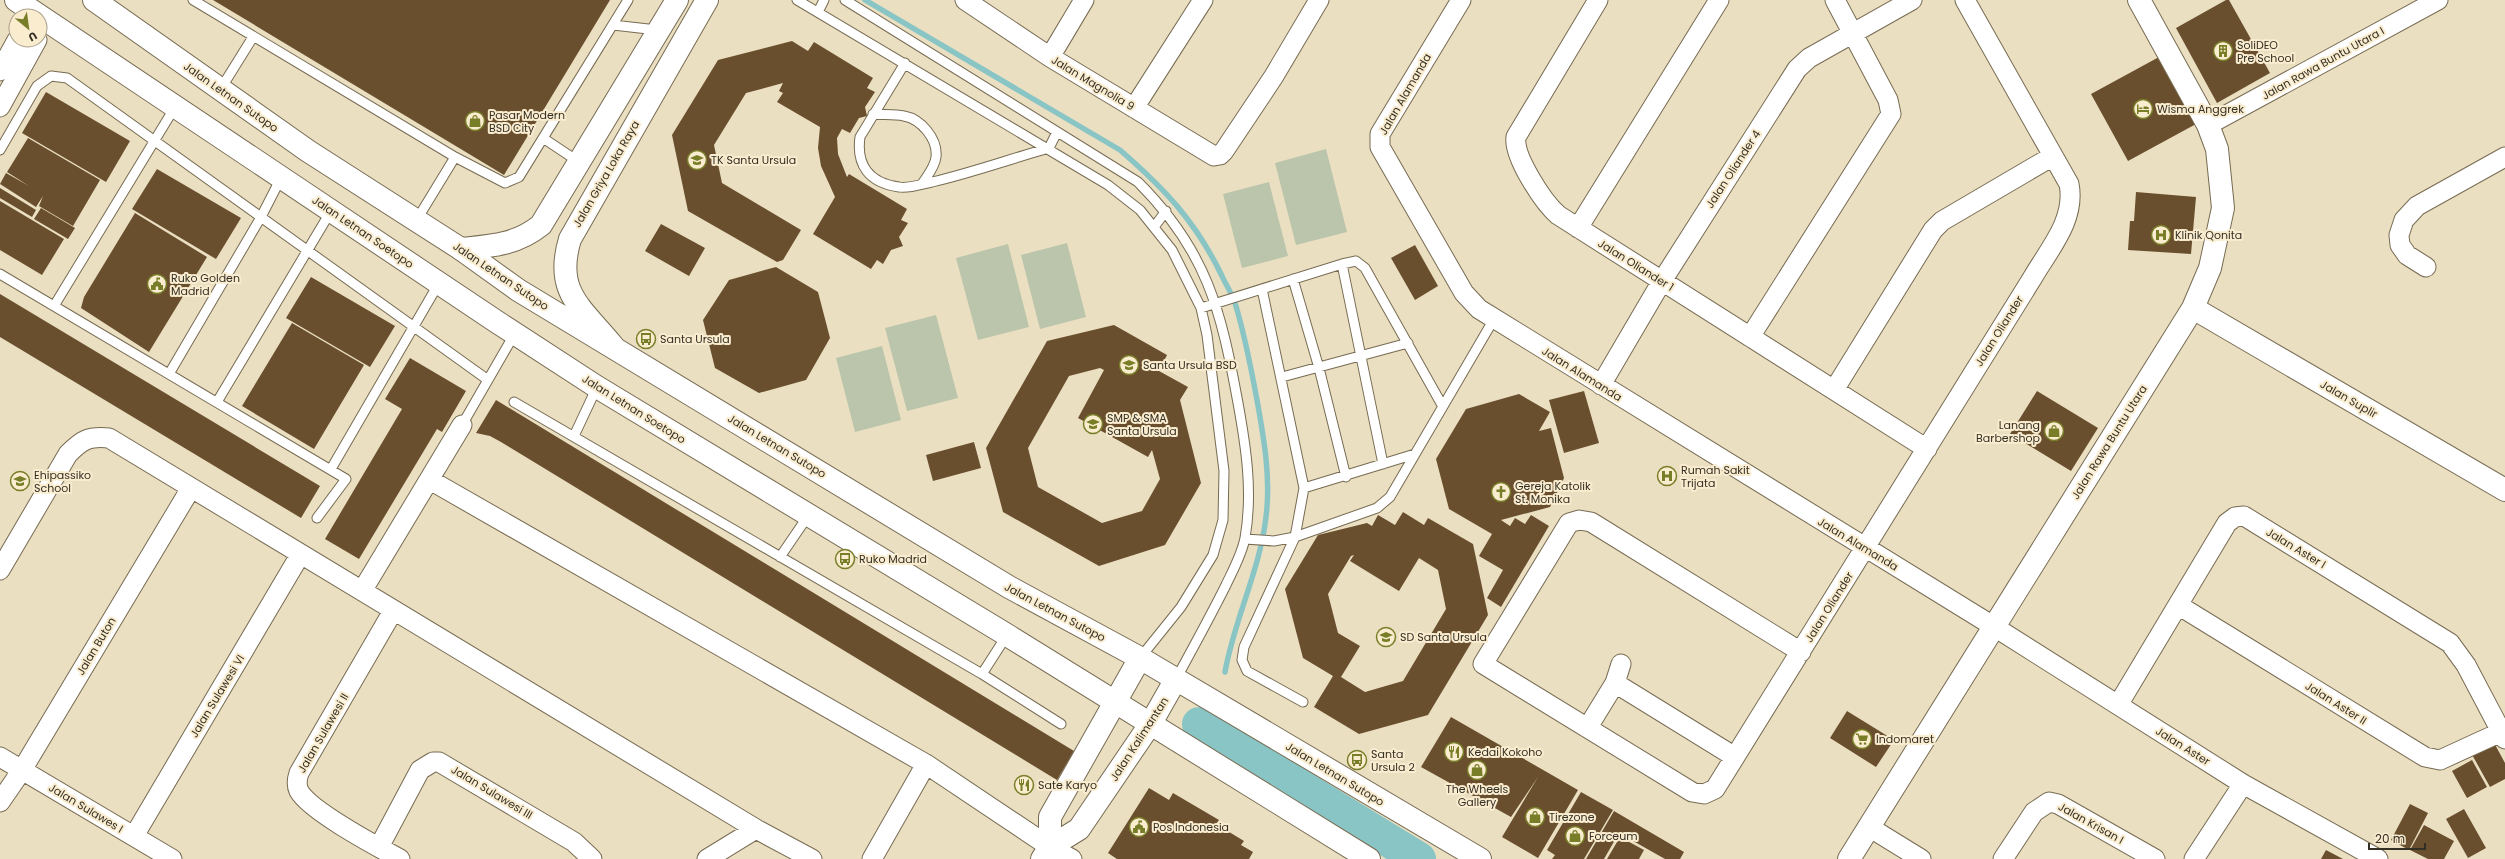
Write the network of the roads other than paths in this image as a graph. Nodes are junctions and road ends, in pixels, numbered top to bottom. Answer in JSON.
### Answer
{"nodes":[{"id":1,"x":94,"y":0,"type":"edge"},
{"id":2,"x":193,"y":0,"type":"edge"},
{"id":3,"x":628,"y":0,"type":"edge"},
{"id":4,"x":677,"y":0,"type":"edge"},
{"id":5,"x":707,"y":0,"type":"edge"},
{"id":6,"x":797,"y":0,"type":"edge"},
{"id":7,"x":824,"y":0,"type":"edge"},
{"id":8,"x":845,"y":0,"type":"edge"},
{"id":9,"x":965,"y":0,"type":"edge"},
{"id":10,"x":1084,"y":0,"type":"edge"},
{"id":11,"x":1203,"y":0,"type":"edge"},
{"id":12,"x":1319,"y":0,"type":"edge"},
{"id":13,"x":1461,"y":0,"type":"edge"},
{"id":14,"x":1598,"y":0,"type":"edge"},
{"id":15,"x":1719,"y":0,"type":"edge"},
{"id":16,"x":1835,"y":0,"type":"edge"},
{"id":17,"x":1912,"y":0,"type":"edge"},
{"id":18,"x":1965,"y":0,"type":"edge"},
{"id":19,"x":2139,"y":0,"type":"edge"},
{"id":20,"x":2438,"y":0,"type":"edge"},
{"id":21,"x":818,"y":12,"type":"junction"},
{"id":22,"x":613,"y":25,"type":"junction"},
{"id":23,"x":48,"y":26,"type":"edge"},
{"id":24,"x":659,"y":30,"type":"junction"},
{"id":25,"x":1853,"y":33,"type":"junction"},
{"id":26,"x":253,"y":37,"type":"junction"},
{"id":27,"x":13,"y":48,"type":"edge"},
{"id":28,"x":33,"y":48,"type":"edge"},
{"id":29,"x":1050,"y":56,"type":"junction"},
{"id":30,"x":905,"y":63,"type":"junction"},
{"id":31,"x":0,"y":71,"type":"edge"},
{"id":32,"x":220,"y":90,"type":"junction"},
{"id":33,"x":176,"y":106,"type":"junction"},
{"id":34,"x":0,"y":107,"type":"edge"},
{"id":35,"x":1134,"y":108,"type":"junction"},
{"id":36,"x":873,"y":114,"type":"junction"},
{"id":37,"x":2208,"y":125,"type":"junction"},
{"id":38,"x":1057,"y":132,"type":"junction"},
{"id":39,"x":543,"y":138,"type":"junction"},
{"id":40,"x":154,"y":140,"type":"junction"},
{"id":41,"x":1049,"y":148,"type":"junction"},
{"id":42,"x":0,"y":150,"type":"edge"},
{"id":43,"x":2053,"y":156,"type":"junction"},
{"id":44,"x":455,"y":157,"type":"junction"},
{"id":45,"x":2505,"y":157,"type":"edge"},
{"id":46,"x":579,"y":162,"type":"junction"},
{"id":47,"x":281,"y":178,"type":"junction"},
{"id":48,"x":922,"y":184,"type":"junction"},
{"id":49,"x":331,"y":211,"type":"junction"},
{"id":50,"x":1166,"y":212,"type":"junction"},
{"id":51,"x":260,"y":217,"type":"junction"},
{"id":52,"x":416,"y":221,"type":"junction"},
{"id":53,"x":1154,"y":227,"type":"junction"},
{"id":54,"x":1578,"y":228,"type":"junction"},
{"id":55,"x":461,"y":249,"type":"junction"},
{"id":56,"x":308,"y":251,"type":"junction"},
{"id":57,"x":1342,"y":264,"type":"junction"},
{"id":58,"x":2426,"y":267,"type":"dead end"},
{"id":59,"x":0,"y":274,"type":"edge"},
{"id":60,"x":1293,"y":279,"type":"junction"},
{"id":61,"x":1662,"y":281,"type":"junction"},
{"id":62,"x":439,"y":283,"type":"junction"},
{"id":63,"x":1262,"y":288,"type":"junction"},
{"id":64,"x":1218,"y":301,"type":"junction"},
{"id":65,"x":54,"y":306,"type":"junction"},
{"id":66,"x":1201,"y":308,"type":"junction"},
{"id":67,"x":2193,"y":308,"type":"junction"},
{"id":68,"x":1494,"y":319,"type":"junction"},
{"id":69,"x":415,"y":327,"type":"junction"},
{"id":70,"x":515,"y":333,"type":"junction"},
{"id":71,"x":1750,"y":337,"type":"junction"},
{"id":72,"x":1408,"y":344,"type":"junction"},
{"id":73,"x":615,"y":348,"type":"junction"},
{"id":74,"x":1361,"y":357,"type":"junction"},
{"id":75,"x":1319,"y":368,"type":"junction"},
{"id":76,"x":169,"y":374,"type":"junction"},
{"id":77,"x":1282,"y":377,"type":"junction"},
{"id":78,"x":488,"y":380,"type":"junction"},
{"id":79,"x":1601,"y":385,"type":"junction"},
{"id":80,"x":598,"y":387,"type":"junction"},
{"id":81,"x":1834,"y":390,"type":"junction"},
{"id":82,"x":217,"y":402,"type":"junction"},
{"id":83,"x":514,"y":402,"type":"dead end"},
{"id":84,"x":1442,"y":405,"type":"junction"},
{"id":85,"x":462,"y":425,"type":"joint"},
{"id":86,"x":574,"y":436,"type":"junction"},
{"id":87,"x":1927,"y":449,"type":"junction"},
{"id":88,"x":1415,"y":454,"type":"junction"},
{"id":89,"x":1383,"y":464,"type":"junction"},
{"id":90,"x":331,"y":469,"type":"junction"},
{"id":91,"x":1346,"y":477,"type":"junction"},
{"id":92,"x":430,"y":480,"type":"junction"},
{"id":93,"x":191,"y":488,"type":"junction"},
{"id":94,"x":1304,"y":488,"type":"junction"},
{"id":95,"x":2505,"y":490,"type":"edge"},
{"id":96,"x":808,"y":516,"type":"junction"},
{"id":97,"x":317,"y":518,"type":"dead end"},
{"id":98,"x":1295,"y":536,"type":"junction"},
{"id":99,"x":1245,"y":539,"type":"junction"},
{"id":100,"x":1865,"y":548,"type":"junction"},
{"id":101,"x":300,"y":555,"type":"junction"},
{"id":102,"x":780,"y":557,"type":"junction"},
{"id":103,"x":0,"y":570,"type":"edge"},
{"id":104,"x":362,"y":591,"type":"junction"},
{"id":105,"x":2178,"y":605,"type":"junction"},
{"id":106,"x":393,"y":611,"type":"junction"},
{"id":107,"x":1993,"y":626,"type":"junction"},
{"id":108,"x":1007,"y":635,"type":"junction"},
{"id":109,"x":1801,"y":652,"type":"junction"},
{"id":110,"x":1140,"y":658,"type":"junction"},
{"id":111,"x":1621,"y":664,"type":"dead end"},
{"id":112,"x":982,"y":674,"type":"junction"},
{"id":113,"x":1176,"y":679,"type":"junction"},
{"id":114,"x":1615,"y":683,"type":"junction"},
{"id":115,"x":1116,"y":701,"type":"junction"},
{"id":116,"x":1303,"y":702,"type":"dead end"},
{"id":117,"x":2118,"y":705,"type":"junction"},
{"id":118,"x":1151,"y":723,"type":"junction"},
{"id":119,"x":1061,"y":724,"type":"dead end"},
{"id":120,"x":1588,"y":727,"type":"junction"},
{"id":121,"x":2503,"y":736,"type":"edge"},
{"id":122,"x":0,"y":757,"type":"edge"},
{"id":123,"x":1735,"y":757,"type":"junction"},
{"id":124,"x":926,"y":764,"type":"junction"},
{"id":125,"x":22,"y":770,"type":"junction"},
{"id":126,"x":2243,"y":784,"type":"junction"},
{"id":127,"x":0,"y":802,"type":"edge"},
{"id":128,"x":1869,"y":827,"type":"junction"},
{"id":129,"x":756,"y":829,"type":"junction"},
{"id":130,"x":134,"y":836,"type":"junction"},
{"id":131,"x":379,"y":847,"type":"junction"},
{"id":132,"x":1046,"y":853,"type":"edge"},
{"id":133,"x":172,"y":859,"type":"edge"},
{"id":134,"x":400,"y":859,"type":"edge"},
{"id":135,"x":592,"y":859,"type":"edge"},
{"id":136,"x":707,"y":859,"type":"edge"},
{"id":137,"x":812,"y":859,"type":"edge"},
{"id":138,"x":872,"y":859,"type":"edge"},
{"id":139,"x":1072,"y":859,"type":"edge"},
{"id":140,"x":1369,"y":859,"type":"edge"},
{"id":141,"x":1480,"y":859,"type":"edge"},
{"id":142,"x":1849,"y":859,"type":"edge"},
{"id":143,"x":1922,"y":859,"type":"edge"},
{"id":144,"x":2003,"y":859,"type":"edge"},
{"id":145,"x":2155,"y":859,"type":"edge"},
{"id":146,"x":2194,"y":859,"type":"edge"},
{"id":147,"x":2378,"y":859,"type":"edge"}],
"edges":[{"from":1,"to":32,"type":"main road","name":"Jalan Letnan Sutopo"},
{"from":2,"to":26,"type":"lane"},
{"from":3,"to":22,"type":"lane"},
{"from":4,"to":24,"type":"main road"},
{"from":5,"to":73,"type":"main road","name":"Jalan Griya Loka Raya"},
{"from":6,"to":21,"type":"lane"},
{"from":7,"to":21,"type":"lane"},
{"from":8,"to":38,"type":"lane"},
{"from":9,"to":29,"type":"street","name":"Jalan Magnolia 9"},
{"from":10,"to":29,"type":"street"},
{"from":11,"to":35,"type":"street"},
{"from":12,"to":35,"type":"street","name":"Jalan Magnolia 9"},
{"from":13,"to":68,"type":"street","name":"Jalan Alamanda"},
{"from":14,"to":54,"type":"street","name":"Jalan Oliander 1"},
{"from":15,"to":54,"type":"street"},
{"from":16,"to":25,"type":"street"},
{"from":17,"to":25,"type":"street","name":"Jalan Oliander 4"},
{"from":18,"to":43,"type":"street","name":"Jalan Oliander"},
{"from":19,"to":37,"type":"main road","name":"Jalan Rawa Buntu Utara"},
{"from":20,"to":37,"type":"street","name":"Jalan Rawa Buntu Utara I"},
{"from":21,"to":30,"type":"lane"},
{"from":22,"to":24,"type":"lane"},
{"from":22,"to":39,"type":"lane"},
{"from":23,"to":33,"type":"main road","name":"Jalan Letnan Soetopo"},
{"from":24,"to":46,"type":"main road"},
{"from":25,"to":61,"type":"street","name":"Jalan Oliander 4"},
{"from":25,"to":71,"type":"street"},
{"from":26,"to":32,"type":"lane"},
{"from":26,"to":44,"type":"lane"},
{"from":27,"to":31,"type":"street"},
{"from":28,"to":34,"type":"street"},
{"from":29,"to":35,"type":"street","name":"Jalan Magnolia 9"},
{"from":30,"to":36,"type":"lane"},
{"from":30,"to":41,"type":"lane"},
{"from":32,"to":52,"type":"main road","name":"Jalan Letnan Sutopo"},
{"from":33,"to":40,"type":"lane"},
{"from":33,"to":47,"type":"main road","name":"Jalan Letnan Soetopo"},
{"from":36,"to":48,"type":"lane"},
{"from":36,"to":48,"type":"lane"},
{"from":37,"to":67,"type":"main road","name":"Jalan Rawa Buntu Utara"},
{"from":38,"to":41,"type":"lane"},
{"from":38,"to":50,"type":"lane"},
{"from":39,"to":44,"type":"lane"},
{"from":39,"to":46,"type":"lane"},
{"from":40,"to":42,"type":"lane"},
{"from":40,"to":51,"type":"lane"},
{"from":40,"to":65,"type":"lane"},
{"from":41,"to":48,"type":"lane"},
{"from":41,"to":53,"type":"lane"},
{"from":43,"to":81,"type":"street"},
{"from":43,"to":87,"type":"street","name":"Jalan Oliander"},
{"from":44,"to":52,"type":"lane"},
{"from":45,"to":58,"type":"street"},
{"from":46,"to":55,"type":"main road"},
{"from":47,"to":49,"type":"main road","name":"Jalan Letnan Soetopo"},
{"from":47,"to":51,"type":"lane"},
{"from":49,"to":56,"type":"lane"},
{"from":49,"to":62,"type":"main road","name":"Jalan Letnan Soetopo"},
{"from":50,"to":53,"type":"lane"},
{"from":50,"to":64,"type":"lane"},
{"from":51,"to":56,"type":"lane"},
{"from":51,"to":76,"type":"lane"},
{"from":52,"to":55,"type":"main road","name":"Jalan Letnan Sutopo"},
{"from":53,"to":66,"type":"lane"},
{"from":54,"to":61,"type":"street","name":"Jalan Oliander 1"},
{"from":55,"to":73,"type":"main road","name":"Jalan Letnan Sutopo"},
{"from":56,"to":69,"type":"lane"},
{"from":56,"to":82,"type":"lane"},
{"from":57,"to":60,"type":"lane"},
{"from":57,"to":72,"type":"lane"},
{"from":57,"to":74,"type":"lane"},
{"from":59,"to":65,"type":"lane"},
{"from":60,"to":63,"type":"lane"},
{"from":60,"to":75,"type":"lane"},
{"from":61,"to":71,"type":"street","name":"Jalan Oliander 1"},
{"from":61,"to":79,"type":"street","name":"Jalan Oliander 4"},
{"from":62,"to":69,"type":"lane"},
{"from":62,"to":70,"type":"main road","name":"Jalan Letnan Soetopo"},
{"from":63,"to":64,"type":"lane"},
{"from":63,"to":77,"type":"lane"},
{"from":64,"to":66,"type":"lane"},
{"from":64,"to":99,"type":"lane"},
{"from":65,"to":76,"type":"lane"},
{"from":66,"to":110,"type":"lane"},
{"from":67,"to":95,"type":"main road","name":"Jalan Suplir"},
{"from":67,"to":107,"type":"main road","name":"Jalan Rawa Buntu Utara"},
{"from":68,"to":79,"type":"street","name":"Jalan Alamanda"},
{"from":68,"to":84,"type":"lane"},
{"from":69,"to":78,"type":"lane"},
{"from":69,"to":90,"type":"lane"},
{"from":70,"to":78,"type":"lane"},
{"from":70,"to":80,"type":"main road","name":"Jalan Letnan Soetopo"},
{"from":71,"to":81,"type":"street","name":"Jalan Oliander 1"},
{"from":72,"to":74,"type":"lane"},
{"from":72,"to":84,"type":"lane"},
{"from":73,"to":110,"type":"main road","name":"Jalan Letnan Sutopo"},
{"from":74,"to":75,"type":"lane"},
{"from":74,"to":89,"type":"lane"},
{"from":75,"to":77,"type":"lane"},
{"from":75,"to":91,"type":"lane"},
{"from":76,"to":82,"type":"lane"},
{"from":77,"to":94,"type":"lane"},
{"from":78,"to":85,"type":"lane"},
{"from":79,"to":100,"type":"street","name":"Jalan Alamanda"},
{"from":80,"to":86,"type":"lane"},
{"from":80,"to":96,"type":"main road","name":"Jalan Letnan Soetopo"},
{"from":81,"to":87,"type":"street","name":"Jalan Oliander 1"},
{"from":82,"to":90,"type":"lane"},
{"from":83,"to":86,"type":"lane"},
{"from":84,"to":88,"type":"lane"},
{"from":85,"to":92,"type":"street"},
{"from":86,"to":102,"type":"lane"},
{"from":87,"to":100,"type":"street","name":"Jalan Oliander"},
{"from":88,"to":89,"type":"lane"},
{"from":88,"to":98,"type":"lane"},
{"from":89,"to":91,"type":"lane"},
{"from":90,"to":97,"type":"lane"},
{"from":91,"to":94,"type":"lane"},
{"from":92,"to":104,"type":"street"},
{"from":92,"to":124,"type":"street"},
{"from":93,"to":101,"type":"street"},
{"from":93,"to":103,"type":"street"},
{"from":93,"to":125,"type":"street","name":"Jalan Buton"},
{"from":94,"to":98,"type":"lane"},
{"from":96,"to":102,"type":"lane"},
{"from":96,"to":108,"type":"main road"},
{"from":98,"to":99,"type":"lane"},
{"from":98,"to":116,"type":"lane"},
{"from":99,"to":113,"type":"lane"},
{"from":100,"to":107,"type":"street","name":"Jalan Alamanda"},
{"from":100,"to":109,"type":"street","name":"Jalan Oliander"},
{"from":101,"to":104,"type":"street"},
{"from":101,"to":130,"type":"street","name":"Jalan Sulawesi VI"},
{"from":102,"to":112,"type":"lane"},
{"from":104,"to":106,"type":"street"},
{"from":105,"to":117,"type":"street","name":"Jalan Aster I"},
{"from":105,"to":121,"type":"street","name":"Jalan Aster II"},
{"from":105,"to":121,"type":"street","name":"Jalan Aster I"},
{"from":106,"to":129,"type":"street"},
{"from":106,"to":131,"type":"street","name":"Jalan Sulawesi II"},
{"from":107,"to":117,"type":"street","name":"Jalan Aster"},
{"from":107,"to":128,"type":"main road","name":"Jalan Rawa Buntu Utara"},
{"from":108,"to":112,"type":"lane"},
{"from":108,"to":115,"type":"main road"},
{"from":109,"to":120,"type":"street","name":"Jalan Oliander"},
{"from":109,"to":123,"type":"street","name":"Jalan Oliander"},
{"from":110,"to":113,"type":"main road","name":"Jalan Letnan Sutopo"},
{"from":110,"to":115,"type":"main road"},
{"from":111,"to":114,"type":"street"},
{"from":112,"to":119,"type":"lane"},
{"from":113,"to":118,"type":"main road","name":"Jalan Kalimantan"},
{"from":113,"to":141,"type":"main road","name":"Jalan Letnan Sutopo"},
{"from":114,"to":120,"type":"street"},
{"from":114,"to":123,"type":"street"},
{"from":115,"to":118,"type":"main road"},
{"from":115,"to":132,"type":"main road"},
{"from":117,"to":126,"type":"street","name":"Jalan Aster"},
{"from":118,"to":132,"type":"main road","name":"Jalan Kalimantan"},
{"from":118,"to":140,"type":"main road"},
{"from":120,"to":123,"type":"street","name":"Jalan Oliander"},
{"from":122,"to":125,"type":"street","name":"Jalan Sulawes I"},
{"from":124,"to":132,"type":"street"},
{"from":124,"to":138,"type":"street"},
{"from":125,"to":127,"type":"street","name":"Jalan Buton"},
{"from":125,"to":130,"type":"street","name":"Jalan Sulawes I"},
{"from":126,"to":146,"type":"street"},
{"from":126,"to":147,"type":"street","name":"Jalan Aster"},
{"from":128,"to":142,"type":"main road","name":"Jalan Rawa Buntu Utara"},
{"from":128,"to":143,"type":"street"},
{"from":129,"to":136,"type":"street"},
{"from":129,"to":137,"type":"street"},
{"from":130,"to":133,"type":"street","name":"Jalan Sulawes I"},
{"from":131,"to":134,"type":"street","name":"Jalan Sulawesi II"},
{"from":131,"to":135,"type":"street","name":"Jalan Sulawesi III"},
{"from":132,"to":139,"type":"street"},
{"from":144,"to":145,"type":"street","name":"Jalan Krisan I"}]}
